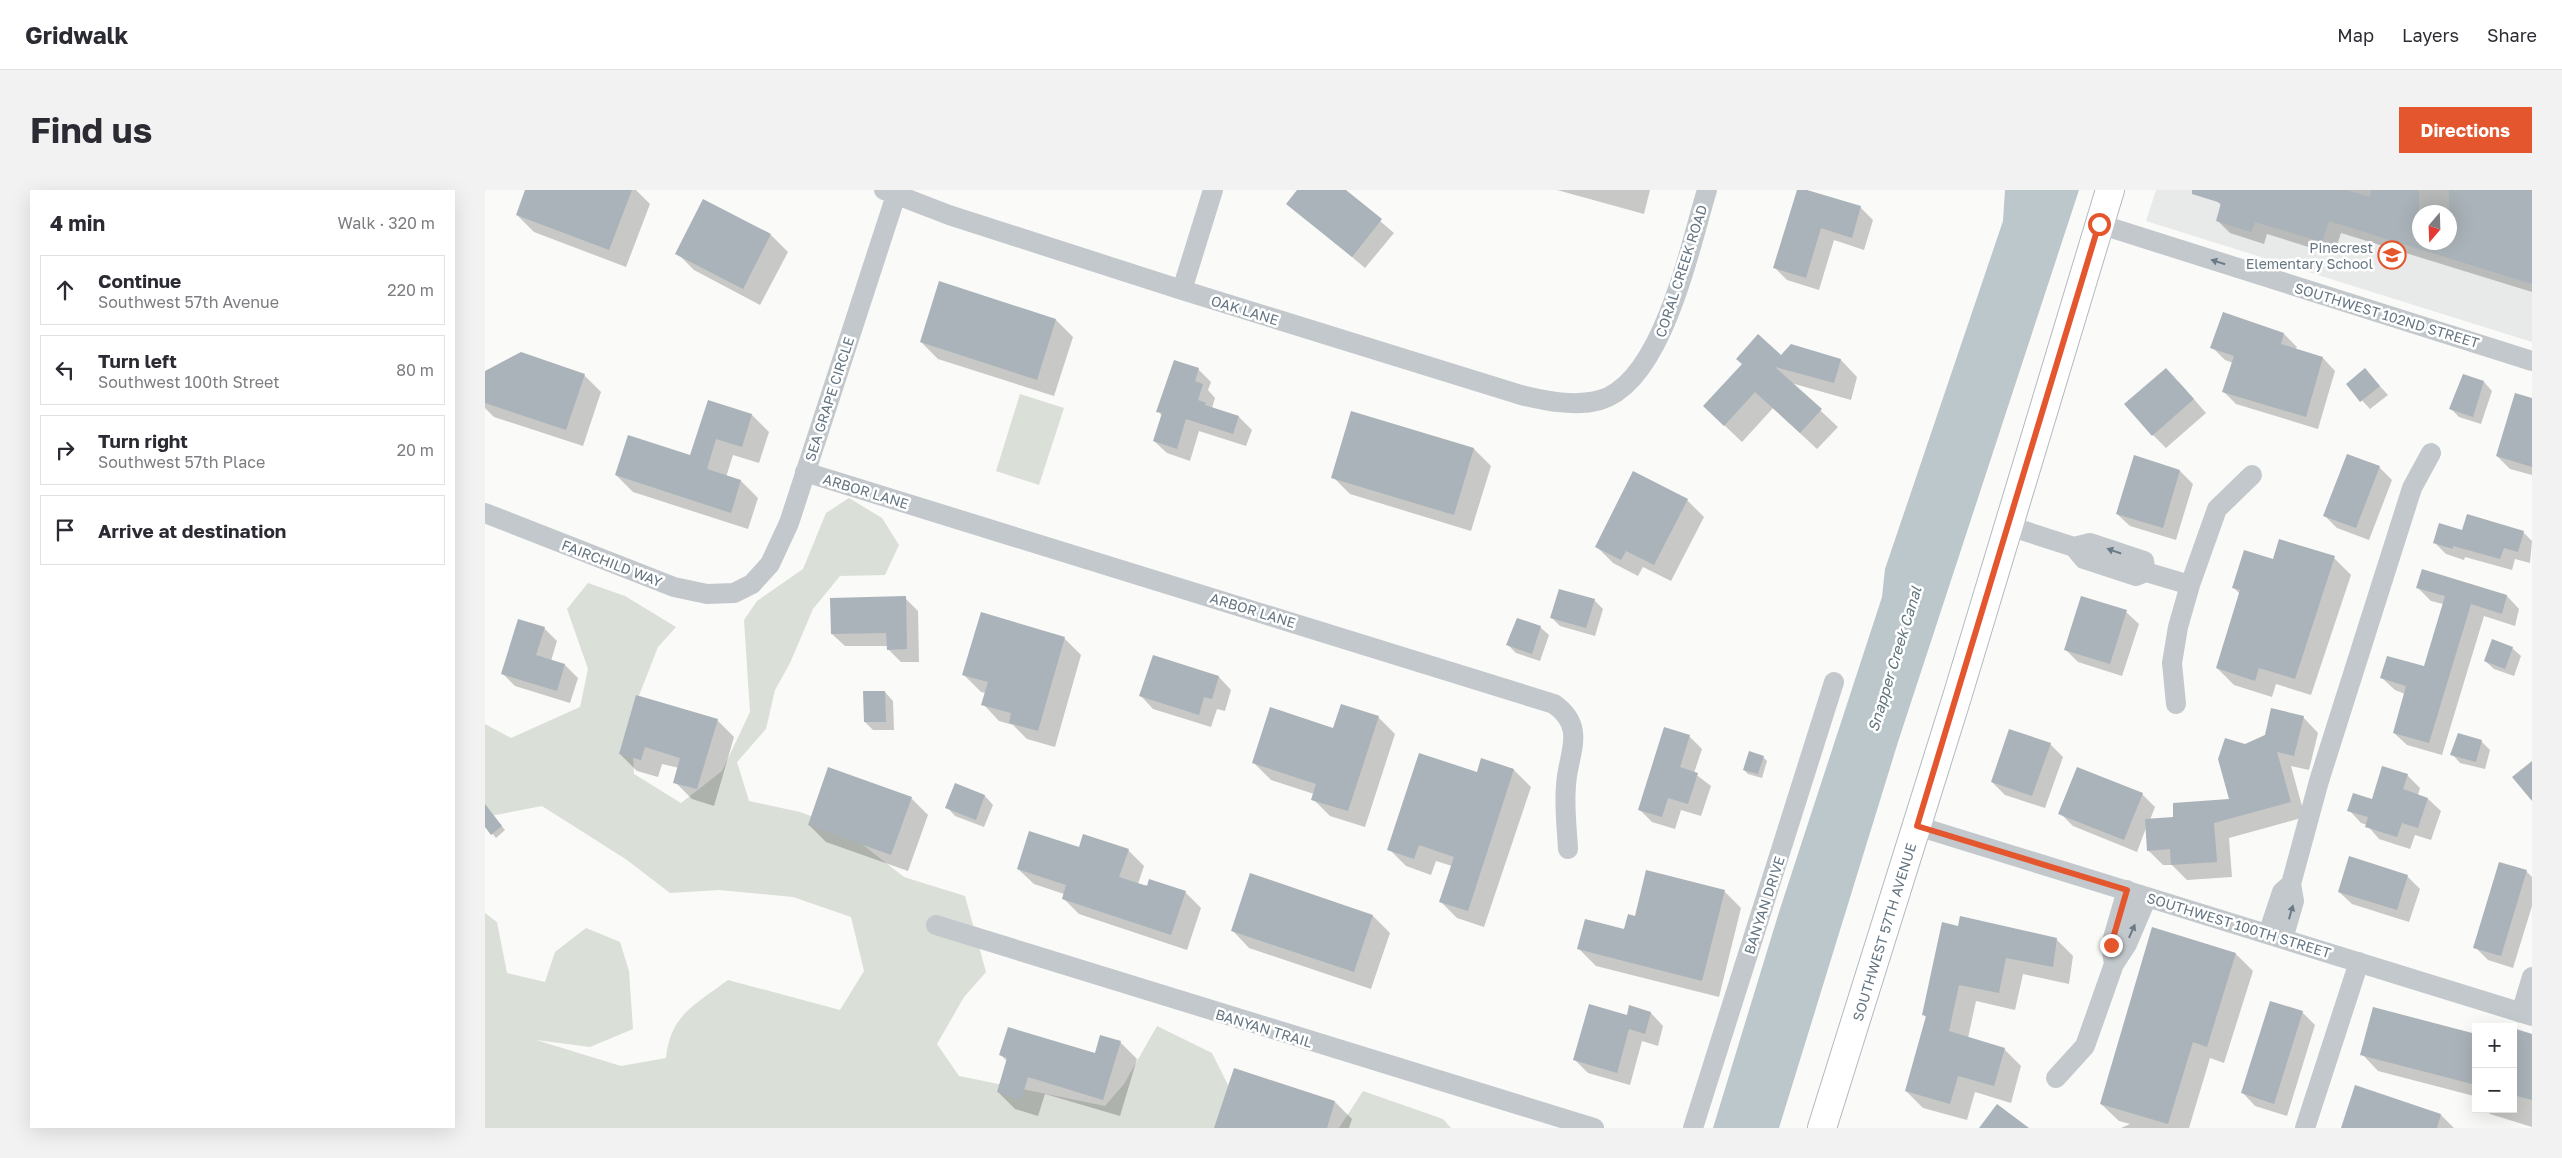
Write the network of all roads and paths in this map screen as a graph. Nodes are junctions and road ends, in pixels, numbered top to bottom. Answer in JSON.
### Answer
{"nodes":[{"id":1,"x":1213,"y":190,"type":"edge"},
{"id":2,"x":1707,"y":190,"type":"edge"},
{"id":3,"x":2110,"y":190,"type":"edge"},
{"id":4,"x":890,"y":193,"type":"edge"},
{"id":5,"x":2099,"y":224,"type":"junction"},
{"id":6,"x":1182,"y":290,"type":"junction"},
{"id":7,"x":2532,"y":360,"type":"edge"},
{"id":8,"x":1612,"y":394,"type":"joint"},
{"id":9,"x":2431,"y":453,"type":"dead end"},
{"id":10,"x":805,"y":472,"type":"junction"},
{"id":11,"x":2252,"y":475,"type":"dead end"},
{"id":12,"x":485,"y":513,"type":"edge"},
{"id":13,"x":2009,"y":526,"type":"junction"},
{"id":14,"x":2189,"y":585,"type":"junction"},
{"id":15,"x":743,"y":590,"type":"joint"},
{"id":16,"x":1834,"y":682,"type":"dead end"},
{"id":17,"x":2176,"y":704,"type":"dead end"},
{"id":18,"x":1917,"y":826,"type":"junction"},
{"id":19,"x":1568,"y":849,"type":"dead end"},
{"id":20,"x":2127,"y":890,"type":"junction"},
{"id":21,"x":2147,"y":897,"type":"junction"},
{"id":22,"x":936,"y":925,"type":"dead end"},
{"id":23,"x":2276,"y":936,"type":"junction"},
{"id":24,"x":2359,"y":962,"type":"junction"},
{"id":25,"x":2114,"y":964,"type":"junction"},
{"id":26,"x":2532,"y":977,"type":"edge"},
{"id":27,"x":2526,"y":1015,"type":"edge"},
{"id":28,"x":2056,"y":1078,"type":"dead end"},
{"id":29,"x":1594,"y":1128,"type":"edge"},
{"id":30,"x":1693,"y":1128,"type":"edge"},
{"id":31,"x":1822,"y":1128,"type":"edge"},
{"id":32,"x":2305,"y":1128,"type":"edge"}],
"edges":[{"from":1,"to":6,"type":"street"},
{"from":2,"to":8,"type":"street","name":"CORAL CREEK ROAD"},
{"from":3,"to":5,"type":"main road","name":"SOUTHWEST 57TH AVENUE"},
{"from":4,"to":6,"type":"street","name":"OAK LANE"},
{"from":4,"to":10,"type":"street","name":"SEA GRAPE CIRCLE"},
{"from":7,"to":5,"type":"street","name":"SOUTHWEST 102ND STREET","one_way":true},
{"from":5,"to":13,"type":"main road","name":"SOUTHWEST 57TH AVENUE"},
{"from":6,"to":8,"type":"street","name":"OAK LANE"},
{"from":9,"to":23,"type":"street"},
{"from":10,"to":15,"type":"street","name":"SEA GRAPE CIRCLE"},
{"from":10,"to":19,"type":"street","name":"ARBOR LANE"},
{"from":11,"to":14,"type":"street"},
{"from":12,"to":15,"type":"street","name":"FAIRCHILD WAY"},
{"from":13,"to":14,"type":"street"},
{"from":13,"to":18,"type":"main road","name":"SOUTHWEST 57TH AVENUE"},
{"from":14,"to":17,"type":"street"},
{"from":16,"to":30,"type":"street","name":"BANYAN DRIVE"},
{"from":18,"to":20,"type":"street","name":"SOUTHWEST 100TH STREET"},
{"from":18,"to":31,"type":"main road","name":"SOUTHWEST 57TH AVENUE"},
{"from":20,"to":21,"type":"street","name":"SOUTHWEST 100TH STREET"},
{"from":20,"to":25,"type":"street"},
{"from":21,"to":23,"type":"street","name":"SOUTHWEST 100TH STREET"},
{"from":25,"to":21,"type":"street","one_way":true},
{"from":22,"to":29,"type":"street","name":"BANYAN TRAIL"},
{"from":23,"to":24,"type":"street","name":"SOUTHWEST 100TH STREET"},
{"from":24,"to":27,"type":"street","name":"SOUTHWEST 100TH STREET"},
{"from":24,"to":32,"type":"street"},
{"from":25,"to":28,"type":"street"},
{"from":26,"to":27,"type":"street"}]}
